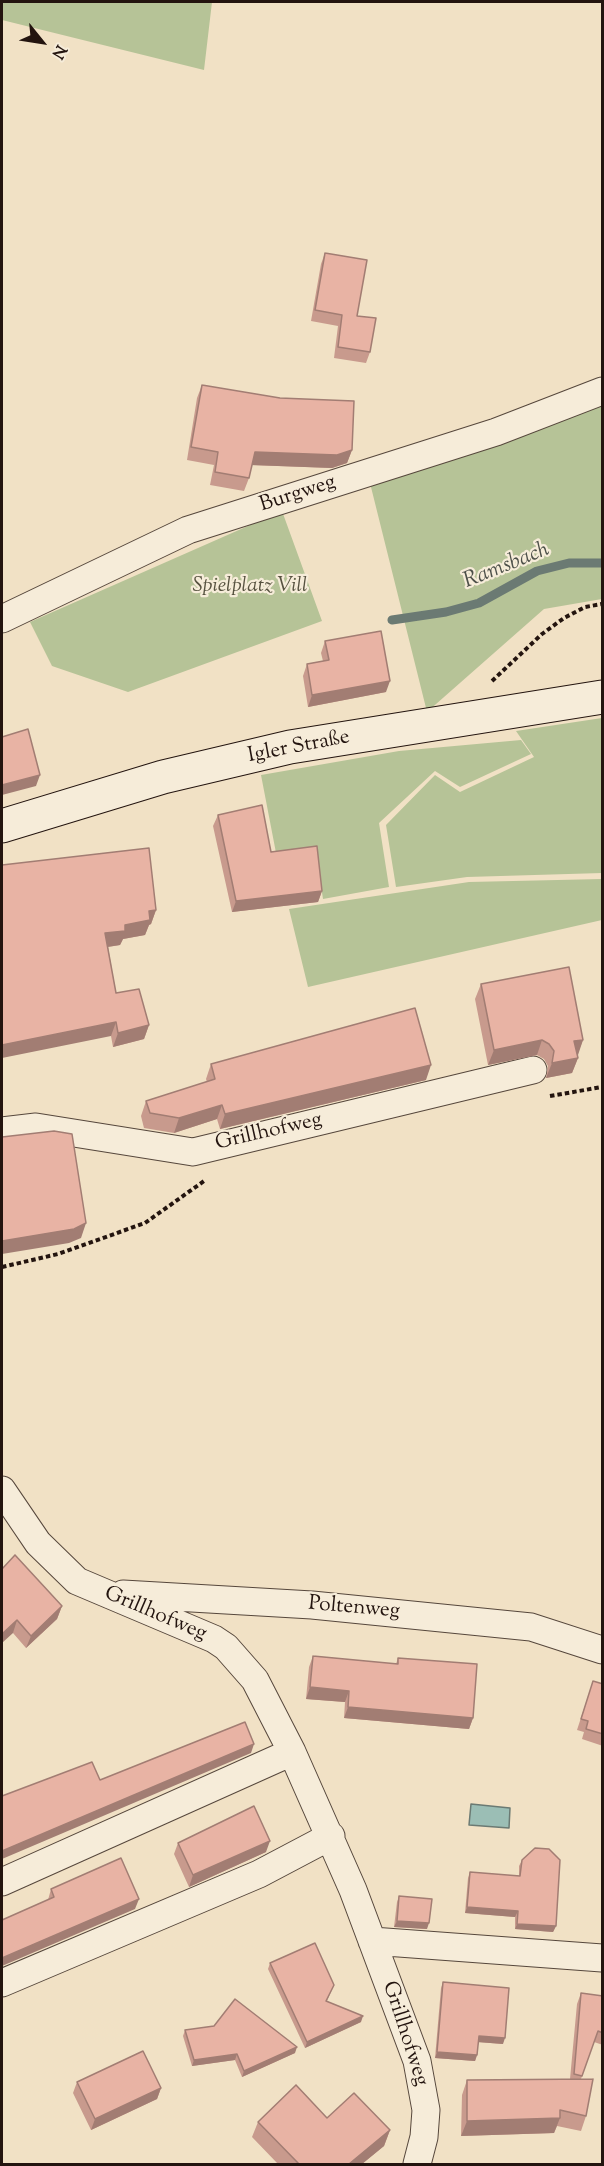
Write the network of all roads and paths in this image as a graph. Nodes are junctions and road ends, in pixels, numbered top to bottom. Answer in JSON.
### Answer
{"nodes":[{"id":1,"x":603,"y":391,"type":"edge"},
{"id":2,"x":603,"y":604,"type":"edge"},
{"id":3,"x":2,"y":619,"type":"edge"},
{"id":4,"x":488,"y":685,"type":"dead end"},
{"id":5,"x":603,"y":697,"type":"edge"},
{"id":6,"x":2,"y":826,"type":"edge"},
{"id":7,"x":533,"y":1070,"type":"dead end"},
{"id":8,"x":603,"y":1087,"type":"edge"},
{"id":9,"x":545,"y":1097,"type":"dead end"},
{"id":10,"x":2,"y":1131,"type":"edge"},
{"id":11,"x":211,"y":1176,"type":"dead end"},
{"id":12,"x":2,"y":1268,"type":"edge"},
{"id":13,"x":2,"y":1490,"type":"edge"},
{"id":14,"x":101,"y":1593,"type":"junction"},
{"id":15,"x":603,"y":1650,"type":"edge"},
{"id":16,"x":292,"y":1752,"type":"junction"},
{"id":17,"x":331,"y":1836,"type":"junction"},
{"id":18,"x":2,"y":1882,"type":"edge"},
{"id":19,"x":372,"y":1941,"type":"junction"},
{"id":20,"x":603,"y":1958,"type":"edge"},
{"id":21,"x":2,"y":1983,"type":"edge"},
{"id":22,"x":417,"y":2164,"type":"edge"}],
"edges":[{"from":1,"to":3,"type":"street","name":"Burgweg"},
{"from":2,"to":4,"type":"path"},
{"from":5,"to":6,"type":"main road","name":"Igler Straße"},
{"from":7,"to":10,"type":"street","name":"Grillhofweg"},
{"from":8,"to":9,"type":"path"},
{"from":11,"to":12,"type":"path"},
{"from":13,"to":14,"type":"street","name":"Grillhofweg"},
{"from":14,"to":15,"type":"street","name":"Poltenweg"},
{"from":14,"to":16,"type":"street","name":"Grillhofweg"},
{"from":16,"to":17,"type":"street","name":"Grillhofweg"},
{"from":16,"to":18,"type":"street"},
{"from":17,"to":19,"type":"street","name":"Grillhofweg"},
{"from":17,"to":21,"type":"street"},
{"from":19,"to":20,"type":"street"},
{"from":19,"to":22,"type":"street","name":"Grillhofweg"}]}
